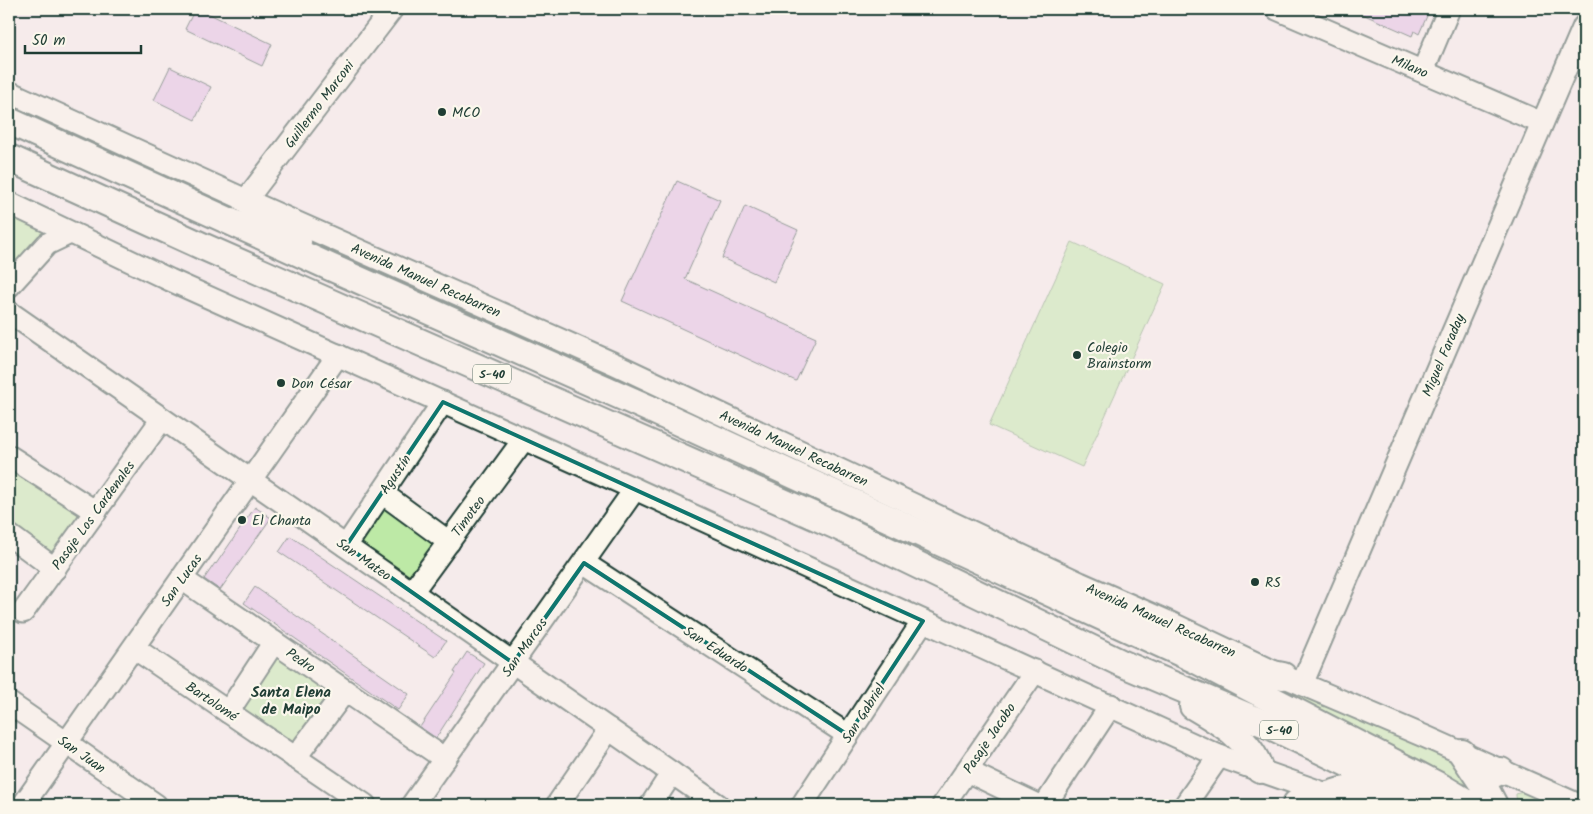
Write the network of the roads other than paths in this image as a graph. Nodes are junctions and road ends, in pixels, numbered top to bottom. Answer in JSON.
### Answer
{"nodes":[{"id":1,"x":392,"y":9,"type":"edge"},
{"id":2,"x":1277,"y":9,"type":"edge"},
{"id":3,"x":1449,"y":9,"type":"edge"},
{"id":4,"x":1584,"y":26,"type":"edge"},
{"id":5,"x":1423,"y":71,"type":"junction"},
{"id":6,"x":9,"y":92,"type":"edge"},
{"id":7,"x":9,"y":121,"type":"edge"},
{"id":8,"x":1542,"y":123,"type":"junction"},
{"id":9,"x":9,"y":158,"type":"edge"},
{"id":10,"x":246,"y":200,"type":"junction"},
{"id":11,"x":9,"y":203,"type":"edge"},
{"id":12,"x":70,"y":233,"type":"junction"},
{"id":13,"x":330,"y":267,"type":"junction"},
{"id":14,"x":9,"y":286,"type":"edge"},
{"id":15,"x":9,"y":312,"type":"edge"},
{"id":16,"x":338,"y":355,"type":"junction"},
{"id":17,"x":443,"y":402,"type":"junction"},
{"id":18,"x":162,"y":419,"type":"junction"},
{"id":19,"x":524,"y":439,"type":"junction"},
{"id":20,"x":9,"y":456,"type":"edge"},
{"id":21,"x":251,"y":480,"type":"junction"},
{"id":22,"x":636,"y":489,"type":"junction"},
{"id":23,"x":382,"y":493,"type":"junction"},
{"id":24,"x":96,"y":512,"type":"junction"},
{"id":25,"x":9,"y":536,"type":"edge"},
{"id":26,"x":449,"y":542,"type":"junction"},
{"id":27,"x":346,"y":546,"type":"junction"},
{"id":28,"x":584,"y":563,"type":"junction"},
{"id":29,"x":55,"y":569,"type":"junction"},
{"id":30,"x":182,"y":579,"type":"junction"},
{"id":31,"x":412,"y":592,"type":"junction"},
{"id":32,"x":23,"y":612,"type":"dead end"},
{"id":33,"x":923,"y":621,"type":"junction"},
{"id":34,"x":274,"y":642,"type":"junction"},
{"id":35,"x":134,"y":648,"type":"junction"},
{"id":36,"x":1194,"y":659,"type":"junction"},
{"id":37,"x":513,"y":662,"type":"junction"},
{"id":38,"x":1122,"y":663,"type":"junction"},
{"id":39,"x":1035,"y":671,"type":"junction"},
{"id":40,"x":1293,"y":680,"type":"junction"},
{"id":41,"x":345,"y":691,"type":"junction"},
{"id":42,"x":9,"y":703,"type":"edge"},
{"id":43,"x":1111,"y":706,"type":"junction"},
{"id":44,"x":228,"y":712,"type":"junction"},
{"id":45,"x":609,"y":729,"type":"junction"},
{"id":46,"x":848,"y":735,"type":"junction"},
{"id":47,"x":67,"y":744,"type":"junction"},
{"id":48,"x":1462,"y":753,"type":"joint"},
{"id":49,"x":1220,"y":756,"type":"junction"},
{"id":50,"x":295,"y":758,"type":"junction"},
{"id":51,"x":445,"y":759,"type":"junction"},
{"id":52,"x":1260,"y":770,"type":"junction"},
{"id":53,"x":967,"y":771,"type":"junction"},
{"id":54,"x":672,"y":773,"type":"junction"},
{"id":55,"x":1487,"y":792,"type":"edge"},
{"id":56,"x":1340,"y":800,"type":"edge"},
{"id":57,"x":1298,"y":804,"type":"edge"},
{"id":58,"x":24,"y":805,"type":"edge"},
{"id":59,"x":156,"y":805,"type":"edge"},
{"id":60,"x":365,"y":805,"type":"edge"},
{"id":61,"x":412,"y":805,"type":"edge"},
{"id":62,"x":557,"y":805,"type":"edge"},
{"id":63,"x":651,"y":805,"type":"edge"},
{"id":64,"x":718,"y":805,"type":"edge"},
{"id":65,"x":802,"y":805,"type":"edge"},
{"id":66,"x":944,"y":805,"type":"edge"},
{"id":67,"x":1038,"y":805,"type":"edge"},
{"id":68,"x":1045,"y":805,"type":"edge"},
{"id":69,"x":1185,"y":805,"type":"edge"},
{"id":70,"x":1433,"y":805,"type":"edge"},
{"id":71,"x":1579,"y":805,"type":"edge"}],
"edges":[{"from":1,"to":10,"type":"street","name":"Guillermo Marconi"},
{"from":2,"to":5,"type":"street","name":"Milano"},
{"from":3,"to":5,"type":"street"},
{"from":4,"to":8,"type":"street","name":"Miguel Faraday"},
{"from":5,"to":8,"type":"street","name":"Milano"},
{"from":6,"to":10,"type":"street","name":"Avenida Manuel Recabarren"},
{"from":7,"to":13,"type":"main road","name":"Avenida Manuel Recabarren","number":"S-40"},
{"from":8,"to":40,"type":"street","name":"Miguel Faraday"},
{"from":9,"to":38,"type":"main road","number":"S-40"},
{"from":10,"to":13,"type":"main road"},
{"from":10,"to":40,"type":"street","name":"Avenida Manuel Recabarren"},
{"from":11,"to":12,"type":"street"},
{"from":12,"to":14,"type":"street"},
{"from":12,"to":16,"type":"street"},
{"from":13,"to":36,"type":"main road","name":"Avenida Manuel Recabarren","number":"S-40"},
{"from":15,"to":18,"type":"street","name":"San Mateo"},
{"from":16,"to":17,"type":"street"},
{"from":16,"to":21,"type":"street","name":"San Lucas"},
{"from":17,"to":19,"type":"street"},
{"from":17,"to":23,"type":"street","name":"Agustín"},
{"from":18,"to":21,"type":"street","name":"San Mateo"},
{"from":18,"to":24,"type":"street","name":"Pasaje Los Cardenales"},
{"from":19,"to":22,"type":"street"},
{"from":19,"to":26,"type":"street","name":"Timoteo"},
{"from":20,"to":24,"type":"street"},
{"from":21,"to":27,"type":"street","name":"San Mateo"},
{"from":21,"to":30,"type":"street","name":"San Lucas"},
{"from":22,"to":28,"type":"street","name":"San Marcos"},
{"from":22,"to":33,"type":"street"},
{"from":23,"to":26,"type":"street"},
{"from":23,"to":27,"type":"street","name":"Agustín"},
{"from":24,"to":29,"type":"street","name":"Pasaje Los Cardenales"},
{"from":25,"to":29,"type":"street"},
{"from":26,"to":31,"type":"street","name":"Timoteo"},
{"from":27,"to":31,"type":"street","name":"San Mateo"},
{"from":28,"to":37,"type":"street","name":"San Marcos"},
{"from":28,"to":46,"type":"street","name":"San Eduardo"},
{"from":29,"to":32,"type":"street","name":"Pasaje Los Cardenales"},
{"from":30,"to":34,"type":"street","name":"Pedro"},
{"from":30,"to":35,"type":"street","name":"San Lucas"},
{"from":31,"to":37,"type":"street","name":"San Mateo"},
{"from":33,"to":39,"type":"street"},
{"from":33,"to":46,"type":"street","name":"San Gabriel"},
{"from":34,"to":41,"type":"street","name":"Pedro"},
{"from":34,"to":44,"type":"street"},
{"from":35,"to":44,"type":"street","name":"Bartolomé"},
{"from":35,"to":47,"type":"street","name":"San Lucas"},
{"from":36,"to":40,"type":"main road"},
{"from":36,"to":55,"type":"main road","name":"Avenida Manuel Recabarren","number":"S-40"},
{"from":37,"to":45,"type":"street","name":"San Mateo"},
{"from":37,"to":51,"type":"street","name":"San Marcos"},
{"from":38,"to":52,"type":"main road"},
{"from":38,"to":70,"type":"main road","number":"S-40"},
{"from":39,"to":43,"type":"street"},
{"from":39,"to":53,"type":"street","name":"Pasaje Jacobo"},
{"from":40,"to":48,"type":"street","name":"Avenida Manuel Recabarren"},
{"from":41,"to":50,"type":"street"},
{"from":41,"to":51,"type":"street","name":"Pedro"},
{"from":42,"to":47,"type":"street","name":"San Juan"},
{"from":43,"to":49,"type":"street"},
{"from":43,"to":68,"type":"street"},
{"from":44,"to":50,"type":"street","name":"Bartolomé"},
{"from":45,"to":54,"type":"street","name":"San Mateo"},
{"from":45,"to":62,"type":"street"},
{"from":46,"to":65,"type":"street","name":"San Gabriel"},
{"from":47,"to":58,"type":"street","name":"San Lucas"},
{"from":47,"to":59,"type":"street","name":"San Juan"},
{"from":48,"to":55,"type":"main road"},
{"from":49,"to":52,"type":"street"},
{"from":49,"to":69,"type":"street"},
{"from":50,"to":60,"type":"street","name":"Bartolomé"},
{"from":51,"to":61,"type":"street","name":"San Marcos"},
{"from":52,"to":56,"type":"street"},
{"from":52,"to":57,"type":"street"},
{"from":53,"to":66,"type":"street","name":"Pasaje Jacobo"},
{"from":53,"to":67,"type":"street"},
{"from":54,"to":63,"type":"street"},
{"from":54,"to":64,"type":"street","name":"San Mateo"},
{"from":55,"to":71,"type":"street","name":"Avenida Manuel Recabarren"},
{"from":56,"to":57,"type":"main road"},
{"from":56,"to":70,"type":"main road"}]}
